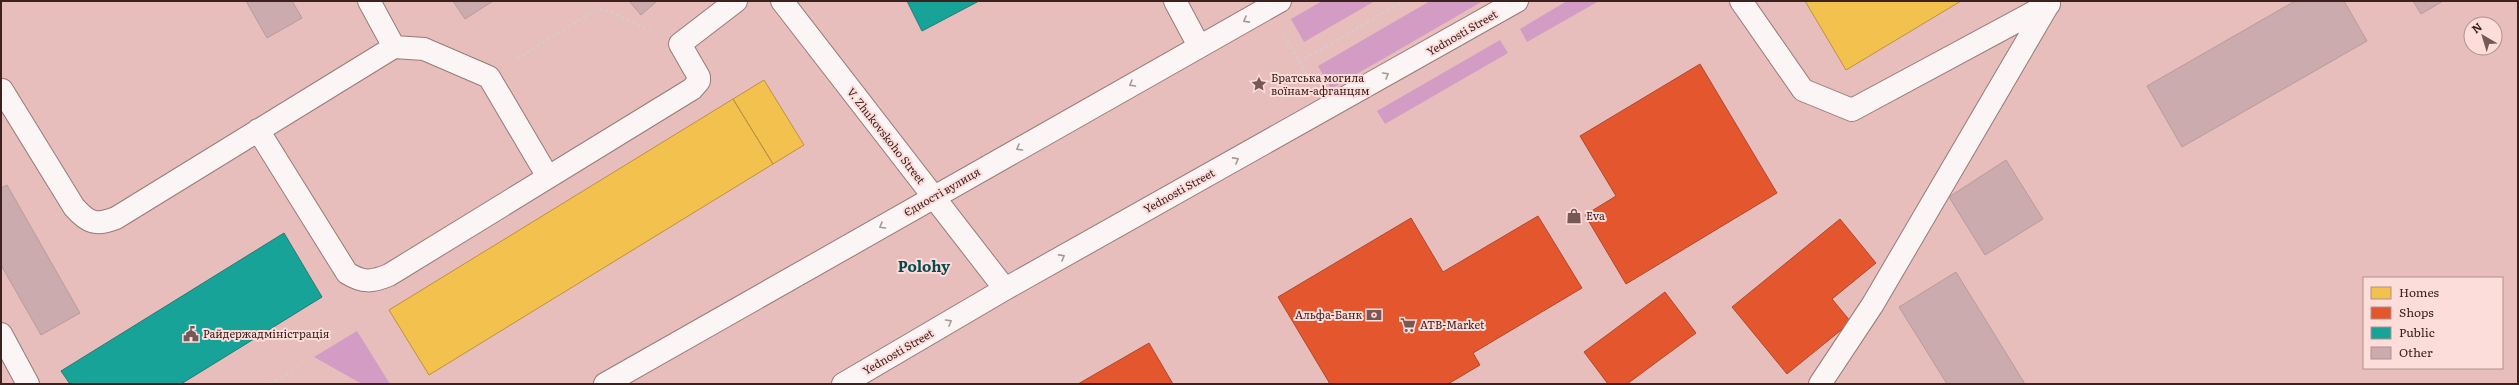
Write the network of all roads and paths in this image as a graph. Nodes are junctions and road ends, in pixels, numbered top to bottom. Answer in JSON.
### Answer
{"nodes":[{"id":1,"x":368,"y":1,"type":"edge"},
{"id":2,"x":736,"y":1,"type":"edge"},
{"id":3,"x":782,"y":1,"type":"edge"},
{"id":4,"x":1175,"y":1,"type":"edge"},
{"id":5,"x":1404,"y":1,"type":"edge"},
{"id":6,"x":1518,"y":1,"type":"edge"},
{"id":7,"x":1741,"y":1,"type":"edge"},
{"id":8,"x":2052,"y":3,"type":"edge"},
{"id":9,"x":1274,"y":4,"type":"edge"},
{"id":10,"x":680,"y":44,"type":"junction"},
{"id":11,"x":1199,"y":46,"type":"junction"},
{"id":12,"x":394,"y":47,"type":"junction"},
{"id":13,"x":1299,"y":62,"type":"junction"},
{"id":14,"x":489,"y":77,"type":"junction"},
{"id":15,"x":2,"y":90,"type":"dead end"},
{"id":16,"x":1326,"y":109,"type":"junction"},
{"id":17,"x":258,"y":130,"type":"junction"},
{"id":18,"x":548,"y":177,"type":"junction"},
{"id":19,"x":934,"y":197,"type":"junction"},
{"id":20,"x":1005,"y":289,"type":"junction"},
{"id":21,"x":1,"y":334,"type":"edge"},
{"id":22,"x":300,"y":366,"type":"dead end"},
{"id":23,"x":28,"y":384,"type":"edge"},
{"id":24,"x":270,"y":384,"type":"edge"},
{"id":25,"x":604,"y":384,"type":"edge"},
{"id":26,"x":842,"y":384,"type":"edge"},
{"id":27,"x":1820,"y":384,"type":"edge"}],
"edges":[{"from":1,"to":12,"type":"street"},
{"from":2,"to":10,"type":"street"},
{"from":3,"to":19,"type":"street","name":"V. Zhukovskoho Street"},
{"from":4,"to":11,"type":"street"},
{"from":5,"to":13,"type":"path"},
{"from":16,"to":6,"type":"street","name":"Yednosti Street","one_way":true},
{"from":7,"to":8,"type":"street"},
{"from":8,"to":27,"type":"street"},
{"from":9,"to":11,"type":"street","name":"Єдності вулиця","one_way":true},
{"from":9,"to":13,"type":"path"},
{"from":10,"to":14,"type":"path"},
{"from":10,"to":18,"type":"street"},
{"from":11,"to":19,"type":"street","name":"Єдності вулиця","one_way":true},
{"from":12,"to":14,"type":"street"},
{"from":12,"to":17,"type":"street"},
{"from":13,"to":16,"type":"path"},
{"from":14,"to":18,"type":"street"},
{"from":15,"to":17,"type":"street"},
{"from":20,"to":16,"type":"street","name":"Yednosti Street","one_way":true},
{"from":17,"to":18,"type":"street"},
{"from":19,"to":20,"type":"street","name":"V. Zhukovskoho Street"},
{"from":19,"to":25,"type":"street","name":"Єдності вулиця","one_way":true},
{"from":26,"to":20,"type":"street","name":"Yednosti Street","one_way":true},
{"from":21,"to":23,"type":"street"},
{"from":22,"to":24,"type":"path"}]}
